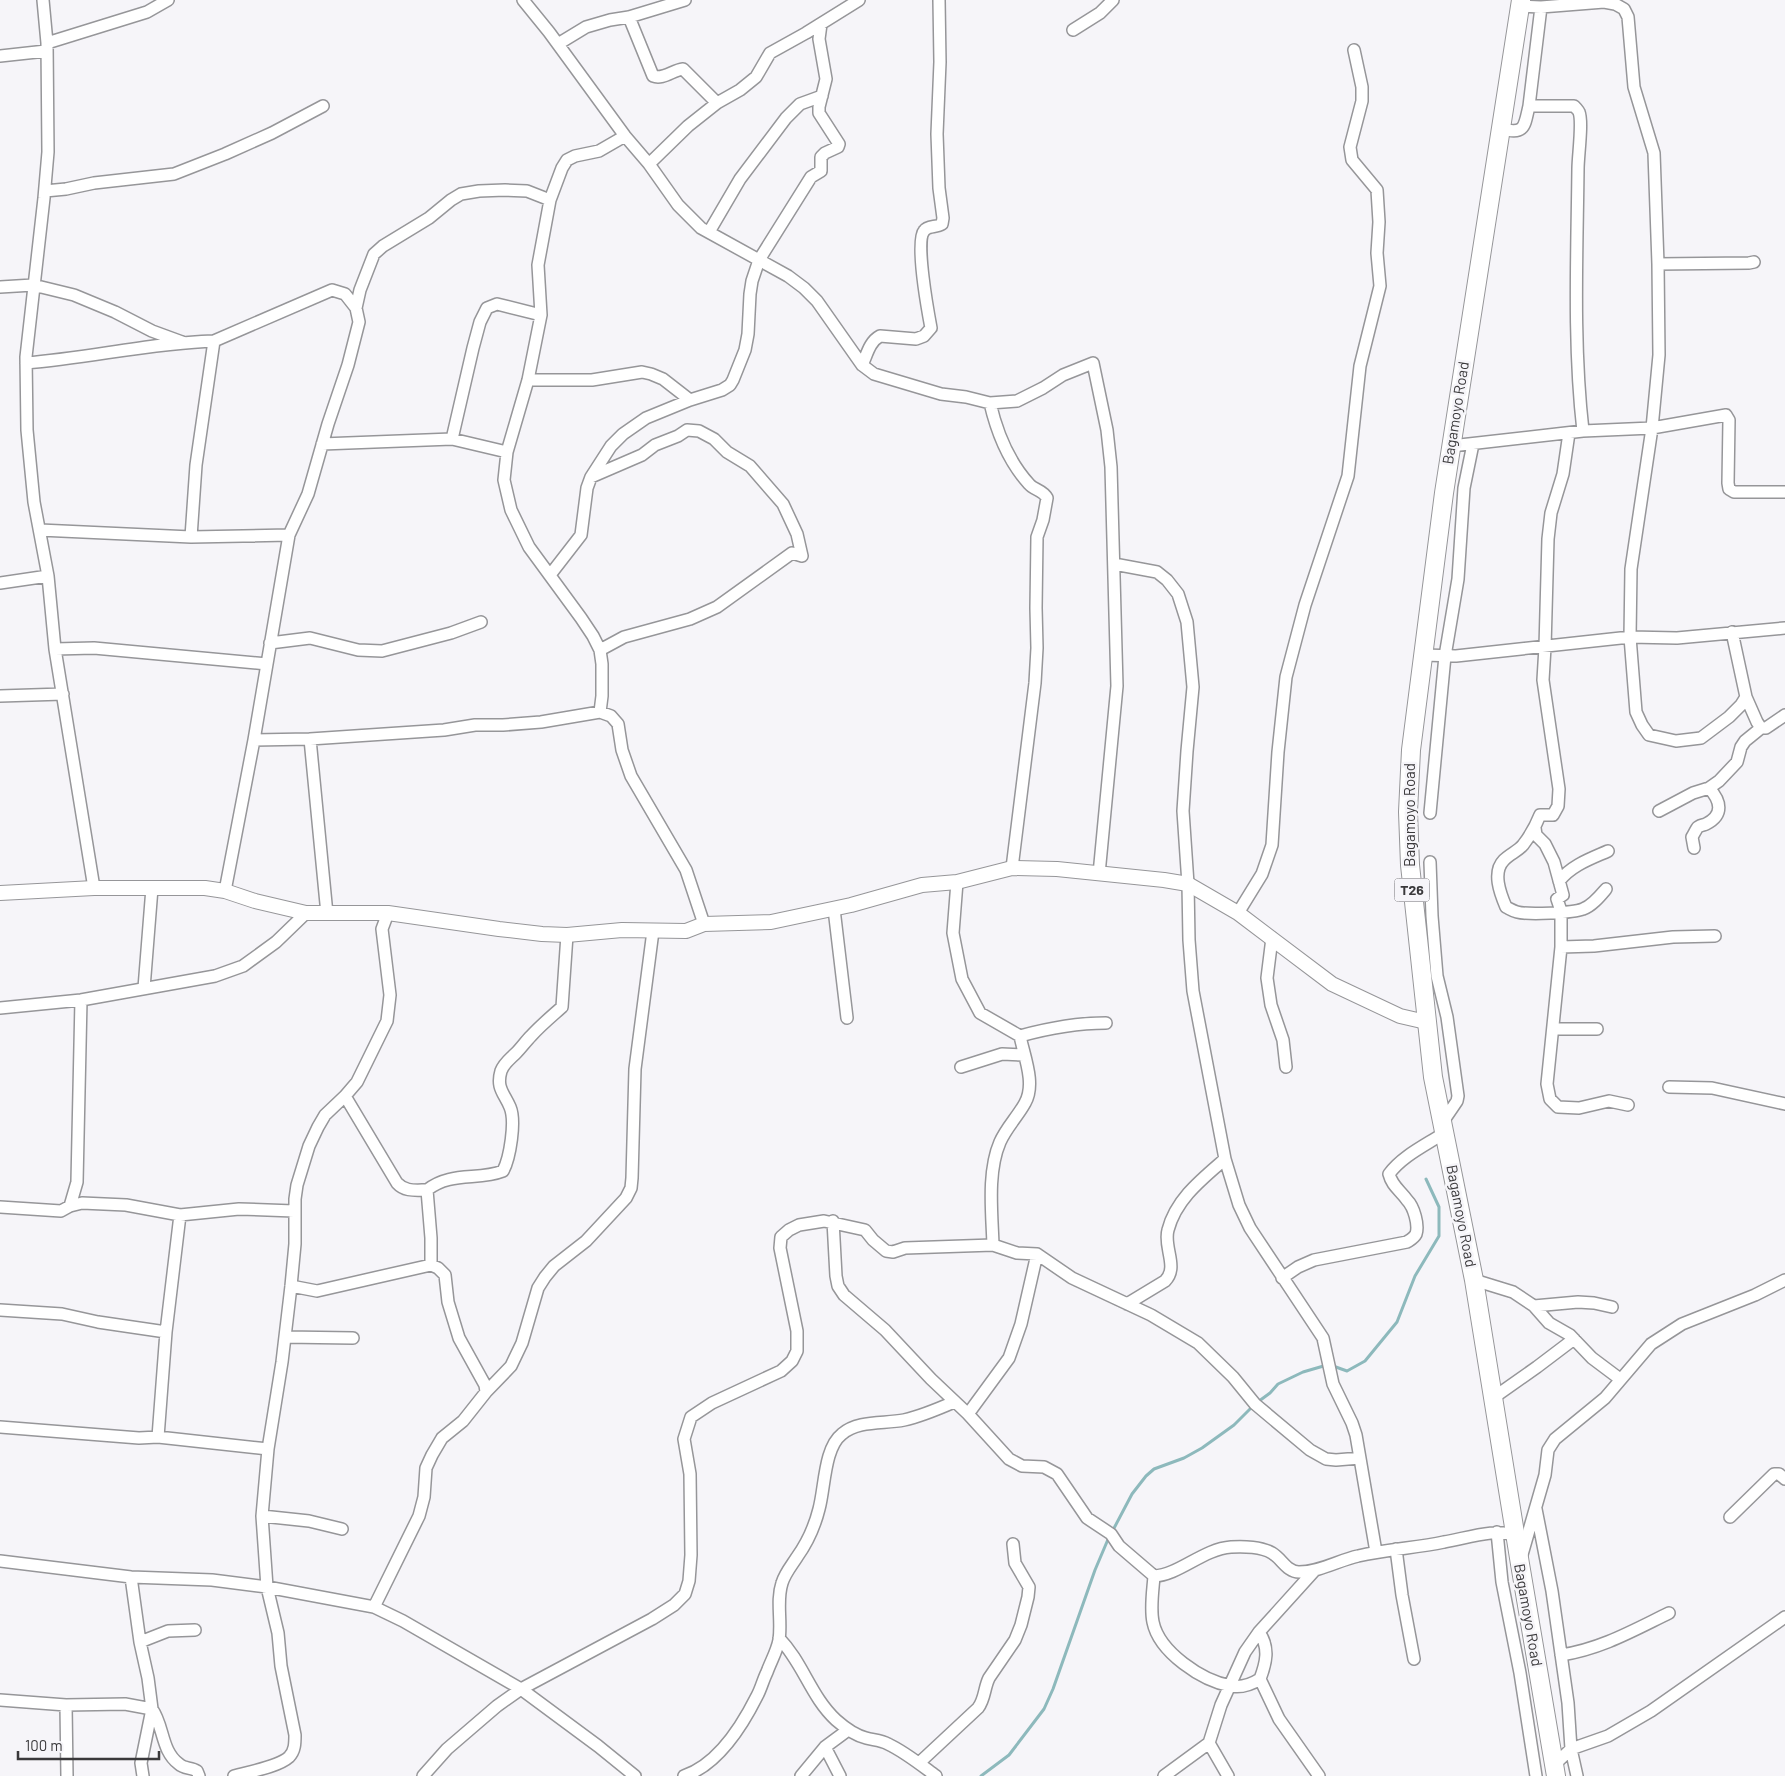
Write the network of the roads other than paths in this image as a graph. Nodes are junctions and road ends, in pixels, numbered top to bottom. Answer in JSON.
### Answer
{"nodes":[{"id":1,"x":43,"y":0,"type":"edge"},
{"id":2,"x":168,"y":0,"type":"edge"},
{"id":3,"x":523,"y":0,"type":"edge"},
{"id":4,"x":686,"y":0,"type":"edge"},
{"id":5,"x":859,"y":0,"type":"edge"},
{"id":6,"x":939,"y":0,"type":"edge"},
{"id":7,"x":1113,"y":0,"type":"edge"},
{"id":8,"x":1520,"y":3,"type":"edge"},
{"id":9,"x":1541,"y":7,"type":"junction"},
{"id":10,"x":629,"y":17,"type":"junction"},
{"id":11,"x":821,"y":24,"type":"junction"},
{"id":12,"x":1074,"y":30,"type":"dead end"},
{"id":13,"x":558,"y":44,"type":"junction"},
{"id":14,"x":47,"y":47,"type":"junction"},
{"id":15,"x":1354,"y":50,"type":"dead end"},
{"id":16,"x":0,"y":56,"type":"edge"},
{"id":17,"x":822,"y":96,"type":"junction"},
{"id":18,"x":717,"y":103,"type":"junction"},
{"id":19,"x":323,"y":106,"type":"dead end"},
{"id":20,"x":1529,"y":106,"type":"junction"},
{"id":21,"x":1501,"y":129,"type":"junction"},
{"id":22,"x":625,"y":136,"type":"junction"},
{"id":23,"x":649,"y":164,"type":"junction"},
{"id":24,"x":45,"y":191,"type":"junction"},
{"id":25,"x":550,"y":200,"type":"junction"},
{"id":26,"x":709,"y":232,"type":"junction"},
{"id":27,"x":759,"y":260,"type":"junction"},
{"id":28,"x":1754,"y":262,"type":"dead end"},
{"id":29,"x":1658,"y":264,"type":"junction"},
{"id":30,"x":33,"y":285,"type":"junction"},
{"id":31,"x":0,"y":287,"type":"edge"},
{"id":32,"x":356,"y":308,"type":"junction"},
{"id":33,"x":540,"y":315,"type":"junction"},
{"id":34,"x":214,"y":341,"type":"junction"},
{"id":35,"x":185,"y":343,"type":"junction"},
{"id":36,"x":26,"y":363,"type":"junction"},
{"id":37,"x":862,"y":366,"type":"junction"},
{"id":38,"x":528,"y":380,"type":"junction"},
{"id":39,"x":690,"y":400,"type":"junction"},
{"id":40,"x":990,"y":404,"type":"junction"},
{"id":41,"x":1652,"y":428,"type":"junction"},
{"id":42,"x":1583,"y":432,"type":"junction"},
{"id":43,"x":1569,"y":433,"type":"junction"},
{"id":44,"x":452,"y":439,"type":"junction"},
{"id":45,"x":322,"y":444,"type":"junction"},
{"id":46,"x":1473,"y":444,"type":"junction"},
{"id":47,"x":1451,"y":446,"type":"junction"},
{"id":48,"x":508,"y":452,"type":"junction"},
{"id":49,"x":591,"y":477,"type":"junction"},
{"id":50,"x":1785,"y":492,"type":"edge"},
{"id":51,"x":40,"y":530,"type":"junction"},
{"id":52,"x":289,"y":535,"type":"junction"},
{"id":53,"x":191,"y":537,"type":"junction"},
{"id":54,"x":1114,"y":564,"type":"junction"},
{"id":55,"x":550,"y":575,"type":"junction"},
{"id":56,"x":48,"y":576,"type":"junction"},
{"id":57,"x":0,"y":583,"type":"edge"},
{"id":58,"x":481,"y":622,"type":"dead end"},
{"id":59,"x":1785,"y":628,"type":"edge"},
{"id":60,"x":1732,"y":632,"type":"junction"},
{"id":61,"x":1630,"y":637,"type":"junction"},
{"id":62,"x":270,"y":643,"type":"junction"},
{"id":63,"x":1545,"y":647,"type":"junction"},
{"id":64,"x":55,"y":649,"type":"junction"},
{"id":65,"x":600,"y":650,"type":"junction"},
{"id":66,"x":1424,"y":655,"type":"junction"},
{"id":67,"x":1445,"y":656,"type":"junction"},
{"id":68,"x":267,"y":664,"type":"junction"},
{"id":69,"x":63,"y":694,"type":"junction"},
{"id":70,"x":0,"y":696,"type":"edge"},
{"id":71,"x":1746,"y":697,"type":"junction"},
{"id":72,"x":600,"y":712,"type":"junction"},
{"id":73,"x":1785,"y":715,"type":"edge"},
{"id":74,"x":1762,"y":728,"type":"junction"},
{"id":75,"x":310,"y":739,"type":"junction"},
{"id":76,"x":254,"y":740,"type":"junction"},
{"id":77,"x":1709,"y":788,"type":"junction"},
{"id":78,"x":1659,"y":811,"type":"dead end"},
{"id":79,"x":1430,"y":813,"type":"dead end"},
{"id":80,"x":1535,"y":828,"type":"junction"},
{"id":81,"x":1694,"y":848,"type":"dead end"},
{"id":82,"x":1608,"y":851,"type":"dead end"},
{"id":83,"x":1430,"y":862,"type":"dead end"},
{"id":84,"x":1012,"y":868,"type":"junction"},
{"id":85,"x":1099,"y":874,"type":"junction"},
{"id":86,"x":1559,"y":881,"type":"junction"},
{"id":87,"x":957,"y":882,"type":"junction"},
{"id":88,"x":1188,"y":884,"type":"junction"},
{"id":89,"x":94,"y":888,"type":"junction"},
{"id":90,"x":152,"y":888,"type":"junction"},
{"id":91,"x":1606,"y":889,"type":"dead end"},
{"id":92,"x":225,"y":892,"type":"junction"},
{"id":93,"x":0,"y":893,"type":"edge"},
{"id":94,"x":834,"y":909,"type":"junction"},
{"id":95,"x":1561,"y":912,"type":"junction"},
{"id":96,"x":306,"y":913,"type":"junction"},
{"id":97,"x":388,"y":913,"type":"junction"},
{"id":98,"x":1238,"y":913,"type":"junction"},
{"id":99,"x":327,"y":914,"type":"junction"},
{"id":100,"x":704,"y":924,"type":"junction"},
{"id":101,"x":653,"y":932,"type":"junction"},
{"id":102,"x":567,"y":935,"type":"junction"},
{"id":103,"x":1715,"y":936,"type":"dead end"},
{"id":104,"x":1272,"y":938,"type":"junction"},
{"id":105,"x":1562,"y":947,"type":"junction"},
{"id":106,"x":1429,"y":978,"type":"junction"},
{"id":107,"x":144,"y":988,"type":"junction"},
{"id":108,"x":81,"y":1000,"type":"junction"},
{"id":109,"x":0,"y":1008,"type":"edge"},
{"id":110,"x":847,"y":1018,"type":"dead end"},
{"id":111,"x":1426,"y":1022,"type":"junction"},
{"id":112,"x":1106,"y":1023,"type":"dead end"},
{"id":113,"x":1553,"y":1029,"type":"junction"},
{"id":114,"x":1597,"y":1029,"type":"dead end"},
{"id":115,"x":1020,"y":1036,"type":"junction"},
{"id":116,"x":1024,"y":1055,"type":"junction"},
{"id":117,"x":961,"y":1066,"type":"dead end"},
{"id":118,"x":1286,"y":1067,"type":"dead end"},
{"id":119,"x":1669,"y":1087,"type":"dead end"},
{"id":120,"x":345,"y":1096,"type":"junction"},
{"id":121,"x":1785,"y":1104,"type":"edge"},
{"id":122,"x":1628,"y":1105,"type":"dead end"},
{"id":123,"x":1443,"y":1128,"type":"junction"},
{"id":124,"x":1226,"y":1159,"type":"junction"},
{"id":125,"x":427,"y":1190,"type":"junction"},
{"id":126,"x":70,"y":1206,"type":"junction"},
{"id":127,"x":0,"y":1207,"type":"edge"},
{"id":128,"x":294,"y":1210,"type":"junction"},
{"id":129,"x":180,"y":1215,"type":"junction"},
{"id":130,"x":833,"y":1222,"type":"junction"},
{"id":131,"x":993,"y":1245,"type":"junction"},
{"id":132,"x":1037,"y":1254,"type":"junction"},
{"id":133,"x":431,"y":1265,"type":"junction"},
{"id":134,"x":1282,"y":1278,"type":"junction"},
{"id":135,"x":1474,"y":1280,"type":"junction"},
{"id":136,"x":1785,"y":1280,"type":"edge"},
{"id":137,"x":291,"y":1286,"type":"junction"},
{"id":138,"x":1127,"y":1304,"type":"junction"},
{"id":139,"x":1534,"y":1306,"type":"junction"},
{"id":140,"x":1612,"y":1307,"type":"dead end"},
{"id":141,"x":0,"y":1310,"type":"edge"},
{"id":142,"x":166,"y":1332,"type":"junction"},
{"id":143,"x":285,"y":1337,"type":"junction"},
{"id":144,"x":353,"y":1338,"type":"dead end"},
{"id":145,"x":1574,"y":1339,"type":"junction"},
{"id":146,"x":1620,"y":1379,"type":"junction"},
{"id":147,"x":486,"y":1392,"type":"junction"},
{"id":148,"x":1493,"y":1398,"type":"junction"},
{"id":149,"x":954,"y":1402,"type":"junction"},
{"id":150,"x":968,"y":1414,"type":"junction"},
{"id":151,"x":0,"y":1426,"type":"edge"},
{"id":152,"x":158,"y":1437,"type":"junction"},
{"id":153,"x":268,"y":1449,"type":"junction"},
{"id":154,"x":1360,"y":1458,"type":"junction"},
{"id":155,"x":1785,"y":1479,"type":"edge"},
{"id":156,"x":1536,"y":1506,"type":"junction"},
{"id":157,"x":262,"y":1516,"type":"junction"},
{"id":158,"x":1730,"y":1518,"type":"dead end"},
{"id":159,"x":342,"y":1529,"type":"dead end"},
{"id":160,"x":1496,"y":1532,"type":"junction"},
{"id":161,"x":1515,"y":1536,"type":"junction"},
{"id":162,"x":1013,"y":1544,"type":"dead end"},
{"id":163,"x":1396,"y":1549,"type":"junction"},
{"id":164,"x":1376,"y":1552,"type":"junction"},
{"id":165,"x":0,"y":1561,"type":"edge"},
{"id":166,"x":1520,"y":1564,"type":"junction"},
{"id":167,"x":1316,"y":1570,"type":"junction"},
{"id":168,"x":1154,"y":1576,"type":"junction"},
{"id":169,"x":131,"y":1577,"type":"junction"},
{"id":170,"x":267,"y":1587,"type":"junction"},
{"id":171,"x":374,"y":1607,"type":"junction"},
{"id":172,"x":1669,"y":1613,"type":"dead end"},
{"id":173,"x":1785,"y":1617,"type":"edge"},
{"id":174,"x":195,"y":1630,"type":"dead end"},
{"id":175,"x":1259,"y":1632,"type":"junction"},
{"id":176,"x":779,"y":1638,"type":"junction"},
{"id":177,"x":140,"y":1642,"type":"junction"},
{"id":178,"x":1561,"y":1655,"type":"junction"},
{"id":179,"x":1414,"y":1659,"type":"dead end"},
{"id":180,"x":1260,"y":1679,"type":"junction"},
{"id":181,"x":1230,"y":1686,"type":"junction"},
{"id":182,"x":521,"y":1689,"type":"junction"},
{"id":183,"x":0,"y":1700,"type":"edge"},
{"id":184,"x":66,"y":1705,"type":"junction"},
{"id":185,"x":152,"y":1709,"type":"junction"},
{"id":186,"x":848,"y":1730,"type":"junction"},
{"id":187,"x":1209,"y":1743,"type":"junction"},
{"id":188,"x":825,"y":1748,"type":"junction"},
{"id":189,"x":1571,"y":1749,"type":"junction"},
{"id":190,"x":919,"y":1763,"type":"junction"},
{"id":191,"x":1555,"y":1770,"type":"edge"},
{"id":192,"x":67,"y":1776,"type":"edge"},
{"id":193,"x":143,"y":1776,"type":"edge"},
{"id":194,"x":199,"y":1776,"type":"edge"},
{"id":195,"x":234,"y":1776,"type":"edge"},
{"id":196,"x":423,"y":1776,"type":"edge"},
{"id":197,"x":635,"y":1776,"type":"edge"},
{"id":198,"x":684,"y":1776,"type":"edge"},
{"id":199,"x":801,"y":1776,"type":"edge"},
{"id":200,"x":840,"y":1776,"type":"edge"},
{"id":201,"x":936,"y":1776,"type":"edge"},
{"id":202,"x":1164,"y":1776,"type":"edge"},
{"id":203,"x":1228,"y":1776,"type":"edge"},
{"id":204,"x":1319,"y":1776,"type":"edge"},
{"id":205,"x":1536,"y":1776,"type":"edge"},
{"id":206,"x":1577,"y":1776,"type":"edge"}],
"edges":[{"from":1,"to":14,"type":"street"},
{"from":2,"to":14,"type":"street"},
{"from":3,"to":13,"type":"street"},
{"from":4,"to":10,"type":"street"},
{"from":5,"to":11,"type":"street"},
{"from":6,"to":37,"type":"street"},
{"from":7,"to":12,"type":"street"},
{"from":8,"to":9,"type":"street"},
{"from":8,"to":21,"type":"highway","name":"Bagamoyo Road","number":"T26"},
{"from":9,"to":20,"type":"street"},
{"from":9,"to":29,"type":"street"},
{"from":10,"to":13,"type":"street"},
{"from":10,"to":18,"type":"street"},
{"from":11,"to":17,"type":"street"},
{"from":11,"to":18,"type":"street"},
{"from":13,"to":22,"type":"street"},
{"from":14,"to":16,"type":"street"},
{"from":14,"to":24,"type":"street"},
{"from":15,"to":98,"type":"street"},
{"from":17,"to":26,"type":"street"},
{"from":17,"to":27,"type":"street"},
{"from":18,"to":23,"type":"street"},
{"from":19,"to":24,"type":"street"},
{"from":20,"to":21,"type":"street"},
{"from":20,"to":42,"type":"street"},
{"from":21,"to":47,"type":"highway","name":"Bagamoyo Road","number":"T26"},
{"from":22,"to":23,"type":"street"},
{"from":22,"to":25,"type":"street"},
{"from":23,"to":26,"type":"street"},
{"from":24,"to":30,"type":"street"},
{"from":25,"to":32,"type":"street"},
{"from":25,"to":33,"type":"street"},
{"from":26,"to":27,"type":"street"},
{"from":27,"to":37,"type":"street"},
{"from":27,"to":39,"type":"street"},
{"from":28,"to":29,"type":"street"},
{"from":29,"to":41,"type":"street"},
{"from":30,"to":31,"type":"street"},
{"from":30,"to":35,"type":"street"},
{"from":30,"to":36,"type":"street"},
{"from":32,"to":34,"type":"street"},
{"from":32,"to":45,"type":"street"},
{"from":33,"to":38,"type":"street"},
{"from":33,"to":44,"type":"street"},
{"from":34,"to":35,"type":"street"},
{"from":34,"to":53,"type":"street"},
{"from":35,"to":36,"type":"street"},
{"from":36,"to":51,"type":"street"},
{"from":37,"to":40,"type":"street"},
{"from":38,"to":39,"type":"street"},
{"from":38,"to":48,"type":"street"},
{"from":39,"to":49,"type":"street"},
{"from":40,"to":54,"type":"street"},
{"from":40,"to":84,"type":"street"},
{"from":41,"to":42,"type":"street"},
{"from":41,"to":50,"type":"street"},
{"from":41,"to":61,"type":"street"},
{"from":42,"to":43,"type":"street"},
{"from":43,"to":46,"type":"street"},
{"from":43,"to":63,"type":"street"},
{"from":44,"to":45,"type":"street"},
{"from":44,"to":48,"type":"street"},
{"from":45,"to":52,"type":"street"},
{"from":46,"to":47,"type":"street"},
{"from":46,"to":67,"type":"street"},
{"from":47,"to":66,"type":"highway","name":"Bagamoyo Road","number":"T26"},
{"from":48,"to":55,"type":"street"},
{"from":49,"to":55,"type":"street"},
{"from":49,"to":65,"type":"street"},
{"from":51,"to":53,"type":"street"},
{"from":51,"to":56,"type":"street"},
{"from":52,"to":53,"type":"street"},
{"from":52,"to":62,"type":"street"},
{"from":54,"to":85,"type":"street"},
{"from":54,"to":88,"type":"street"},
{"from":55,"to":65,"type":"street"},
{"from":56,"to":57,"type":"street"},
{"from":56,"to":64,"type":"street"},
{"from":58,"to":62,"type":"street"},
{"from":59,"to":60,"type":"street"},
{"from":60,"to":61,"type":"street"},
{"from":60,"to":71,"type":"street"},
{"from":61,"to":63,"type":"street"},
{"from":61,"to":71,"type":"street"},
{"from":62,"to":68,"type":"street"},
{"from":63,"to":67,"type":"street"},
{"from":63,"to":80,"type":"street"},
{"from":64,"to":68,"type":"street"},
{"from":64,"to":69,"type":"street"},
{"from":65,"to":72,"type":"street"},
{"from":66,"to":67,"type":"street"},
{"from":66,"to":106,"type":"highway","name":"Bagamoyo Road","number":"T26"},
{"from":67,"to":79,"type":"street"},
{"from":68,"to":76,"type":"street"},
{"from":69,"to":70,"type":"street"},
{"from":69,"to":89,"type":"street"},
{"from":71,"to":74,"type":"street"},
{"from":72,"to":75,"type":"street"},
{"from":72,"to":100,"type":"street"},
{"from":73,"to":74,"type":"street"},
{"from":74,"to":77,"type":"street"},
{"from":75,"to":76,"type":"street"},
{"from":75,"to":99,"type":"street"},
{"from":76,"to":92,"type":"street"},
{"from":77,"to":78,"type":"street"},
{"from":77,"to":81,"type":"street"},
{"from":80,"to":86,"type":"street"},
{"from":80,"to":95,"type":"street"},
{"from":82,"to":86,"type":"street"},
{"from":83,"to":106,"type":"street"},
{"from":84,"to":85,"type":"street"},
{"from":84,"to":87,"type":"street"},
{"from":85,"to":88,"type":"street"},
{"from":86,"to":95,"type":"street"},
{"from":87,"to":94,"type":"street"},
{"from":87,"to":115,"type":"street"},
{"from":88,"to":98,"type":"street"},
{"from":88,"to":124,"type":"street"},
{"from":89,"to":90,"type":"street"},
{"from":89,"to":93,"type":"street"},
{"from":90,"to":92,"type":"street"},
{"from":90,"to":107,"type":"street"},
{"from":91,"to":95,"type":"street"},
{"from":92,"to":96,"type":"street"},
{"from":94,"to":100,"type":"street"},
{"from":94,"to":110,"type":"street"},
{"from":95,"to":105,"type":"street"},
{"from":96,"to":99,"type":"street"},
{"from":96,"to":107,"type":"street"},
{"from":97,"to":99,"type":"street"},
{"from":97,"to":102,"type":"street"},
{"from":97,"to":120,"type":"street"},
{"from":98,"to":104,"type":"street"},
{"from":100,"to":101,"type":"street"},
{"from":101,"to":102,"type":"street"},
{"from":101,"to":147,"type":"street"},
{"from":102,"to":125,"type":"street"},
{"from":103,"to":105,"type":"street"},
{"from":104,"to":111,"type":"street"},
{"from":104,"to":118,"type":"street"},
{"from":105,"to":113,"type":"street"},
{"from":106,"to":111,"type":"highway","name":"Bagamoyo Road","number":"T26"},
{"from":106,"to":123,"type":"street"},
{"from":107,"to":108,"type":"street"},
{"from":108,"to":109,"type":"street"},
{"from":108,"to":126,"type":"street"},
{"from":111,"to":123,"type":"highway","name":"Bagamoyo Road","number":"T26"},
{"from":112,"to":115,"type":"street"},
{"from":113,"to":114,"type":"street"},
{"from":113,"to":122,"type":"street"},
{"from":115,"to":116,"type":"street"},
{"from":116,"to":117,"type":"street"},
{"from":116,"to":131,"type":"street"},
{"from":119,"to":121,"type":"street"},
{"from":120,"to":125,"type":"street"},
{"from":120,"to":128,"type":"street"},
{"from":123,"to":134,"type":"street"},
{"from":123,"to":135,"type":"highway","name":"Bagamoyo Road","number":"T26"},
{"from":124,"to":134,"type":"street"},
{"from":124,"to":138,"type":"street"},
{"from":125,"to":133,"type":"street"},
{"from":126,"to":127,"type":"street"},
{"from":126,"to":129,"type":"street"},
{"from":128,"to":129,"type":"street"},
{"from":128,"to":137,"type":"street"},
{"from":129,"to":142,"type":"street"},
{"from":130,"to":131,"type":"street"},
{"from":130,"to":149,"type":"street"},
{"from":130,"to":182,"type":"street"},
{"from":131,"to":132,"type":"street"},
{"from":132,"to":138,"type":"street"},
{"from":132,"to":150,"type":"street"},
{"from":133,"to":137,"type":"street"},
{"from":133,"to":147,"type":"street"},
{"from":134,"to":154,"type":"street"},
{"from":135,"to":139,"type":"street"},
{"from":135,"to":148,"type":"highway","name":"Bagamoyo Road","number":"T26"},
{"from":136,"to":146,"type":"street"},
{"from":137,"to":143,"type":"street"},
{"from":138,"to":154,"type":"street"},
{"from":139,"to":140,"type":"street"},
{"from":139,"to":145,"type":"street"},
{"from":141,"to":142,"type":"street"},
{"from":142,"to":152,"type":"street"},
{"from":143,"to":144,"type":"street"},
{"from":143,"to":153,"type":"street"},
{"from":145,"to":146,"type":"street"},
{"from":145,"to":148,"type":"street"},
{"from":146,"to":156,"type":"street"},
{"from":147,"to":171,"type":"street"},
{"from":148,"to":161,"type":"highway","name":"Bagamoyo Road","number":"T26"},
{"from":149,"to":150,"type":"street"},
{"from":149,"to":176,"type":"street"},
{"from":150,"to":168,"type":"street"},
{"from":151,"to":152,"type":"street"},
{"from":152,"to":153,"type":"street"},
{"from":153,"to":157,"type":"street"},
{"from":154,"to":164,"type":"street"},
{"from":155,"to":158,"type":"street"},
{"from":156,"to":166,"type":"street"},
{"from":156,"to":178,"type":"street"},
{"from":157,"to":159,"type":"street"},
{"from":157,"to":170,"type":"street"},
{"from":160,"to":161,"type":"street"},
{"from":160,"to":163,"type":"street"},
{"from":160,"to":205,"type":"street"},
{"from":161,"to":166,"type":"highway","name":"Bagamoyo Road","number":"T26"},
{"from":162,"to":190,"type":"street"},
{"from":163,"to":164,"type":"street"},
{"from":163,"to":179,"type":"street"},
{"from":164,"to":167,"type":"street"},
{"from":165,"to":169,"type":"street"},
{"from":166,"to":191,"type":"highway","name":"Bagamoyo Road","number":"T26"},
{"from":167,"to":168,"type":"street"},
{"from":167,"to":175,"type":"street"},
{"from":168,"to":181,"type":"street"},
{"from":169,"to":170,"type":"street"},
{"from":169,"to":177,"type":"street"},
{"from":170,"to":171,"type":"street"},
{"from":170,"to":195,"type":"street"},
{"from":171,"to":182,"type":"street"},
{"from":172,"to":178,"type":"street"},
{"from":173,"to":189,"type":"street"},
{"from":174,"to":177,"type":"street"},
{"from":175,"to":180,"type":"street"},
{"from":175,"to":181,"type":"street"},
{"from":176,"to":186,"type":"street"},
{"from":176,"to":198,"type":"street"},
{"from":177,"to":185,"type":"street"},
{"from":178,"to":189,"type":"street"},
{"from":180,"to":181,"type":"street"},
{"from":180,"to":204,"type":"street"},
{"from":181,"to":187,"type":"street"},
{"from":182,"to":196,"type":"street"},
{"from":182,"to":197,"type":"street"},
{"from":183,"to":184,"type":"street"},
{"from":184,"to":185,"type":"street"},
{"from":184,"to":192,"type":"street"},
{"from":185,"to":193,"type":"street"},
{"from":185,"to":194,"type":"street"},
{"from":186,"to":188,"type":"street"},
{"from":186,"to":190,"type":"street"},
{"from":187,"to":202,"type":"street"},
{"from":187,"to":203,"type":"street"},
{"from":188,"to":199,"type":"street"},
{"from":188,"to":200,"type":"street"},
{"from":189,"to":191,"type":"street"},
{"from":189,"to":206,"type":"street"},
{"from":190,"to":201,"type":"street"}]}
